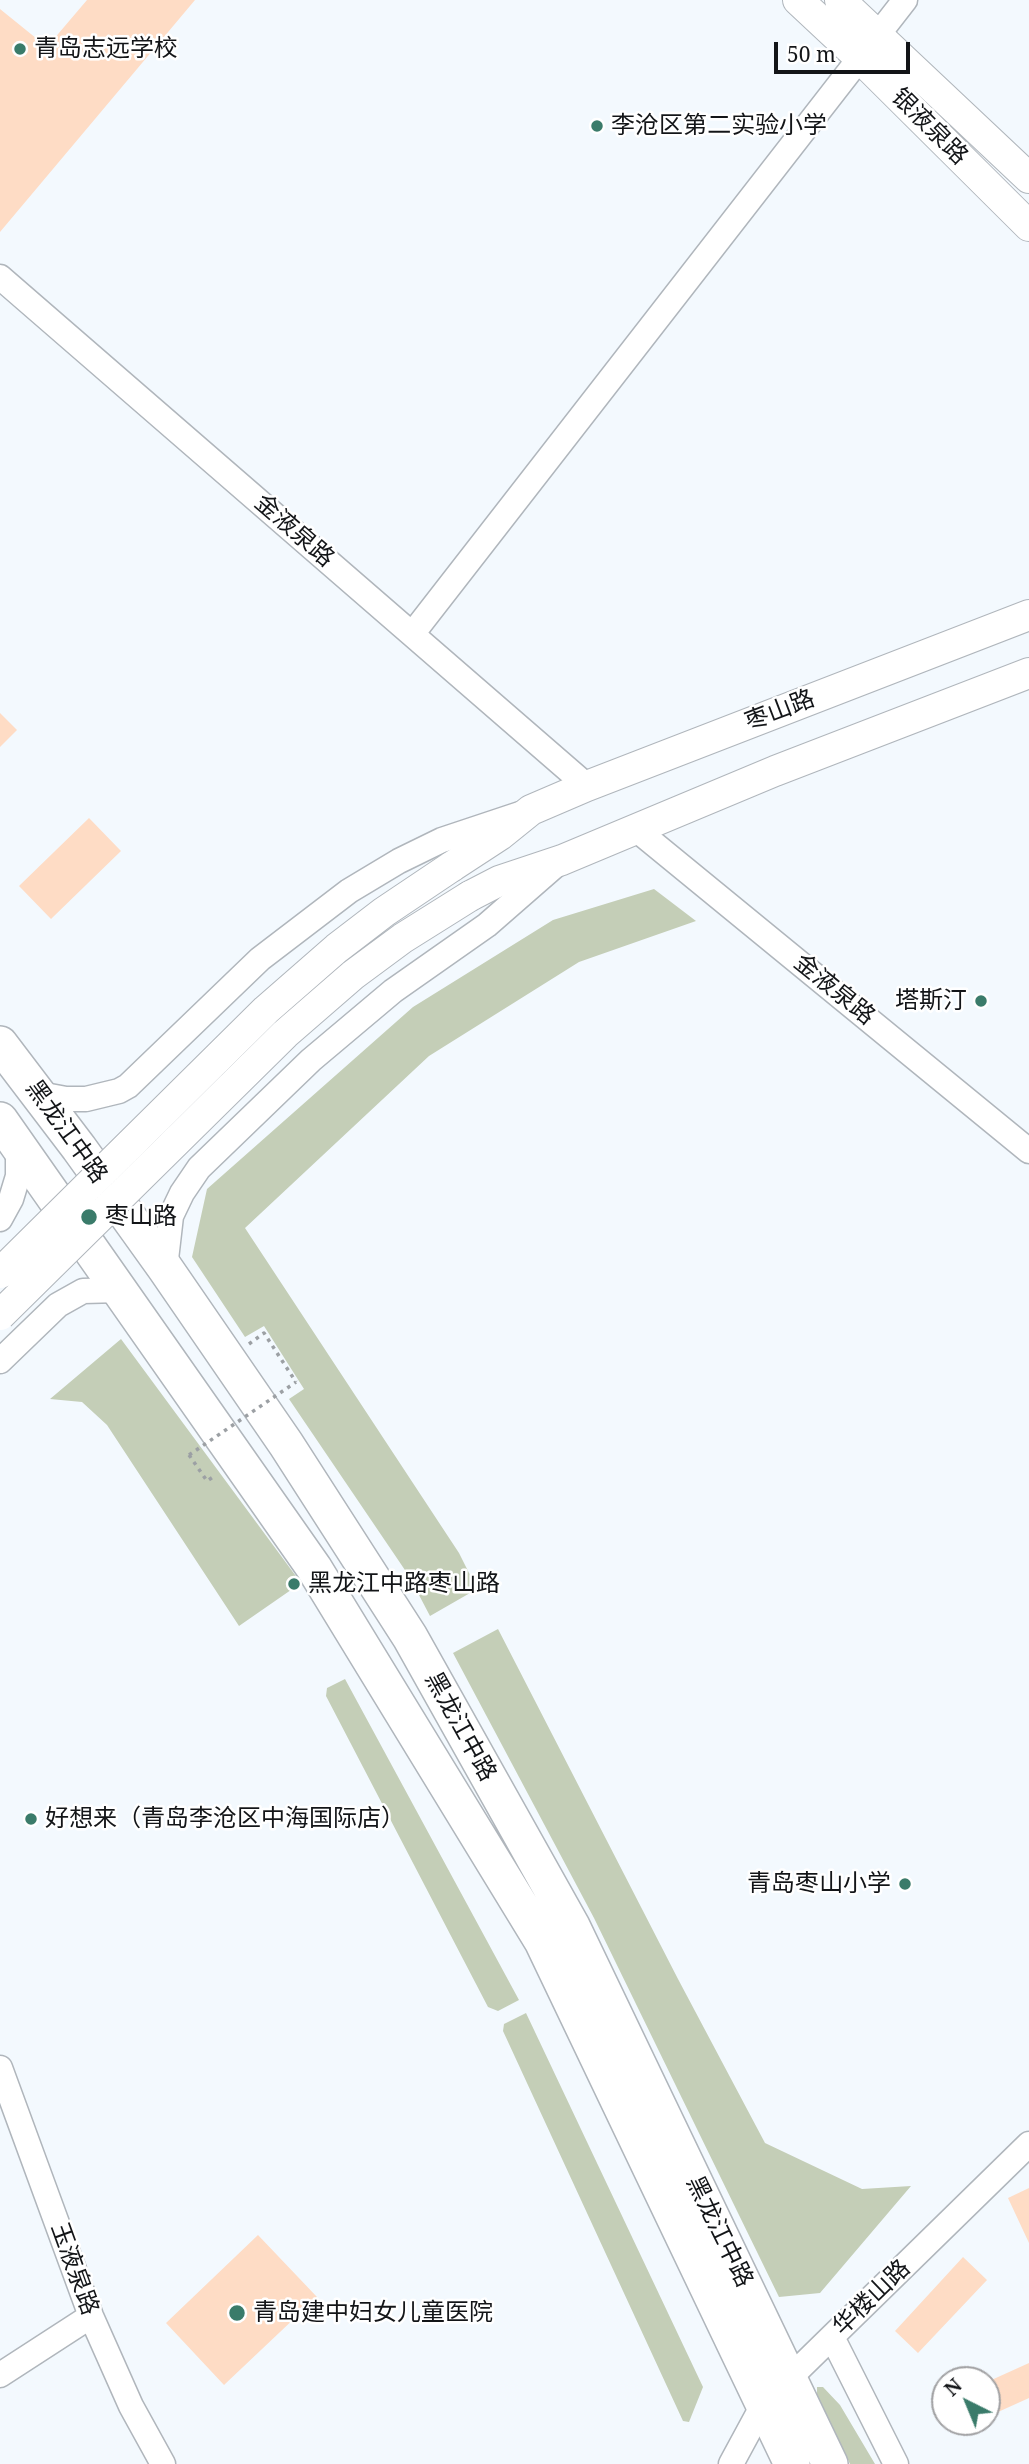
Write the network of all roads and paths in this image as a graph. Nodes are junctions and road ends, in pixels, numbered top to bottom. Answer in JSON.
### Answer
{"nodes":[{"id":1,"x":798,"y":0,"type":"edge"},
{"id":2,"x":839,"y":0,"type":"edge"},
{"id":3,"x":905,"y":0,"type":"edge"},
{"id":4,"x":880,"y":36,"type":"junction"},
{"id":5,"x":860,"y":58,"type":"junction"},
{"id":6,"x":1029,"y":178,"type":"edge"},
{"id":7,"x":1029,"y":226,"type":"edge"},
{"id":8,"x":0,"y":277,"type":"edge"},
{"id":9,"x":1029,"y":615,"type":"edge"},
{"id":10,"x":413,"y":633,"type":"junction"},
{"id":11,"x":1029,"y":673,"type":"edge"},
{"id":12,"x":587,"y":786,"type":"junction"},
{"id":13,"x":531,"y":810,"type":"junction"},
{"id":14,"x":637,"y":830,"type":"junction"},
{"id":15,"x":562,"y":860,"type":"junction"},
{"id":16,"x":0,"y":1044,"type":"edge"},
{"id":17,"x":38,"y":1094,"type":"junction"},
{"id":18,"x":9,"y":1133,"type":"edge"},
{"id":19,"x":1029,"y":1151,"type":"edge"},
{"id":20,"x":0,"y":1219,"type":"edge"},
{"id":21,"x":165,"y":1268,"type":"junction"},
{"id":22,"x":0,"y":1273,"type":"edge"},
{"id":23,"x":120,"y":1290,"type":"junction"},
{"id":24,"x":0,"y":1315,"type":"edge"},
{"id":25,"x":227,"y":1359,"type":"junction"},
{"id":26,"x":0,"y":1361,"type":"edge"},
{"id":27,"x":189,"y":1455,"type":"dead end"},
{"id":28,"x":0,"y":2068,"type":"edge"},
{"id":29,"x":1029,"y":2144,"type":"edge"},
{"id":30,"x":91,"y":2316,"type":"junction"},
{"id":31,"x":832,"y":2337,"type":"junction"},
{"id":32,"x":0,"y":2375,"type":"edge"},
{"id":33,"x":790,"y":2378,"type":"junction"},
{"id":34,"x":764,"y":2403,"type":"junction"},
{"id":35,"x":163,"y":2464,"type":"edge"},
{"id":36,"x":731,"y":2464,"type":"edge"},
{"id":37,"x":792,"y":2464,"type":"edge"},
{"id":38,"x":830,"y":2464,"type":"edge"},
{"id":39,"x":896,"y":2464,"type":"edge"}],
"edges":[{"from":1,"to":5,"type":"main road","name":"银液泉路"},
{"from":2,"to":4,"type":"main road","name":"银液泉路"},
{"from":3,"to":4,"type":"street"},
{"from":4,"to":5,"type":"street"},
{"from":4,"to":6,"type":"main road","name":"银液泉路"},
{"from":5,"to":7,"type":"main road","name":"银液泉路"},
{"from":5,"to":10,"type":"street"},
{"from":8,"to":10,"type":"street","name":"金液泉路"},
{"from":9,"to":12,"type":"main road","name":"枣山路"},
{"from":10,"to":12,"type":"street","name":"金液泉路"},
{"from":11,"to":14,"type":"main road"},
{"from":12,"to":13,"type":"main road","name":"枣山路"},
{"from":13,"to":17,"type":"street","name":"枣山路"},
{"from":13,"to":22,"type":"main road","name":"枣山路","bridge":true},
{"from":14,"to":15,"type":"main road"},
{"from":14,"to":19,"type":"street","name":"金液泉路"},
{"from":15,"to":21,"type":"street"},
{"from":15,"to":24,"type":"main road","bridge":true},
{"from":16,"to":17,"type":"highway","name":"黑龙江中路"},
{"from":17,"to":21,"type":"highway","name":"黑龙江中路"},
{"from":18,"to":20,"type":"street"},
{"from":18,"to":23,"type":"highway","name":"黑龙江中路"},
{"from":21,"to":25,"type":"highway","name":"黑龙江中路"},
{"from":23,"to":26,"type":"street"},
{"from":23,"to":34,"type":"highway","name":"黑龙江中路"},
{"from":25,"to":27,"type":"path","bridge":true},
{"from":25,"to":33,"type":"highway","name":"黑龙江中路"},
{"from":28,"to":30,"type":"street","name":"玉液泉路"},
{"from":29,"to":31,"type":"street","name":"华楼山路"},
{"from":30,"to":32,"type":"street"},
{"from":30,"to":35,"type":"street","name":"玉液泉路"},
{"from":31,"to":33,"type":"street","name":"华楼山路"},
{"from":31,"to":39,"type":"street"},
{"from":33,"to":34,"type":"street","name":"华楼山路"},
{"from":33,"to":38,"type":"highway","name":"黑龙江中路"},
{"from":34,"to":36,"type":"street","name":"华楼山路"},
{"from":34,"to":37,"type":"highway","name":"黑龙江中路"}]}
